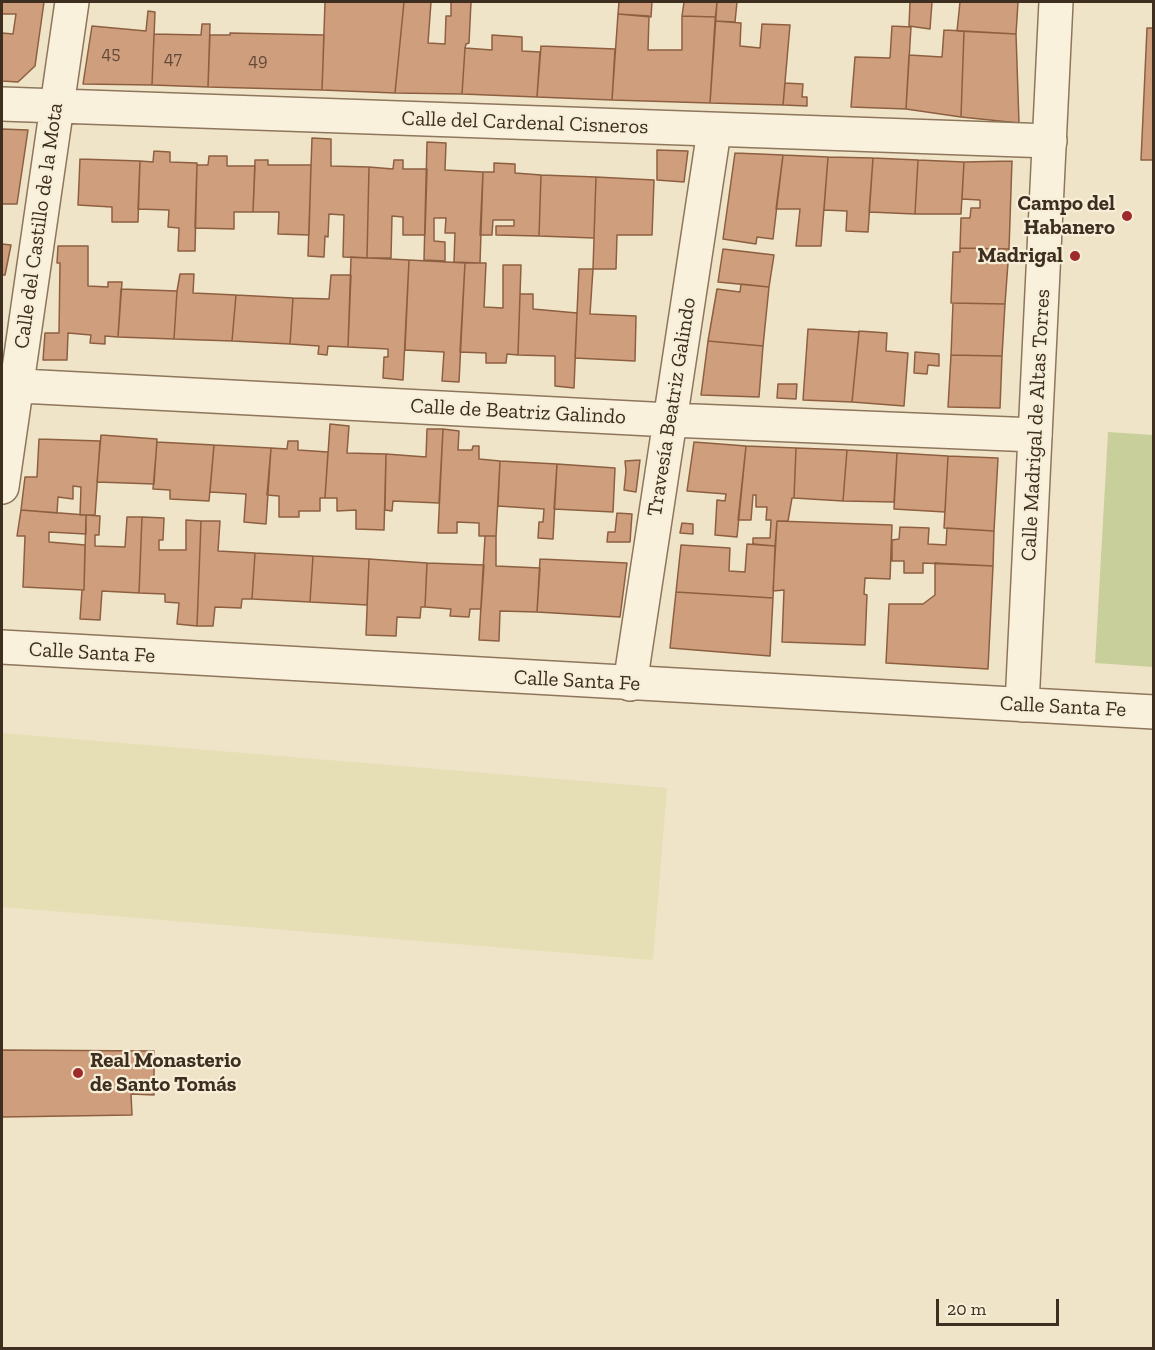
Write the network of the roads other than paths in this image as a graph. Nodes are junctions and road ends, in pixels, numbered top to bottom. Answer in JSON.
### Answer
{"nodes":[{"id":1,"x":72,"y":2,"type":"edge"},
{"id":2,"x":1056,"y":2,"type":"edge"},
{"id":3,"x":2,"y":104,"type":"edge"},
{"id":4,"x":57,"y":105,"type":"junction"},
{"id":5,"x":714,"y":130,"type":"junction"},
{"id":6,"x":1050,"y":141,"type":"junction"},
{"id":7,"x":9,"y":385,"type":"edge"},
{"id":8,"x":670,"y":420,"type":"junction"},
{"id":9,"x":1035,"y":435,"type":"junction"},
{"id":10,"x":2,"y":487,"type":"edge"},
{"id":11,"x":2,"y":647,"type":"edge"},
{"id":12,"x":630,"y":684,"type":"junction"},
{"id":13,"x":1022,"y":705,"type":"junction"},
{"id":14,"x":1154,"y":712,"type":"edge"}],
"edges":[{"from":1,"to":4,"type":"street","name":"Calle del Castillo de la Mota"},
{"from":2,"to":6,"type":"street","name":"Calle Madrigal de Altas Torres"},
{"from":3,"to":4,"type":"street","name":"Calle del Cardenal Cisneros"},
{"from":4,"to":5,"type":"street","name":"Calle del Cardenal Cisneros"},
{"from":4,"to":7,"type":"street","name":"Calle del Castillo de la Mota"},
{"from":5,"to":6,"type":"street","name":"Calle del Cardenal Cisneros"},
{"from":5,"to":8,"type":"street","name":"Travesía Beatriz Galindo"},
{"from":6,"to":9,"type":"street","name":"Calle Madrigal de Altas Torres"},
{"from":7,"to":8,"type":"street","name":"Calle de Beatriz Galindo"},
{"from":7,"to":10,"type":"street","name":"Calle del Castillo de la Mota"},
{"from":8,"to":9,"type":"street","name":"Calle de Beatriz Galindo"},
{"from":8,"to":12,"type":"street","name":"Travesía Beatriz Galindo"},
{"from":9,"to":13,"type":"street","name":"Calle Madrigal de Altas Torres"},
{"from":11,"to":12,"type":"street","name":"Calle Santa Fe"},
{"from":12,"to":13,"type":"street","name":"Calle Santa Fe"},
{"from":13,"to":14,"type":"street","name":"Calle Santa Fe"}]}
